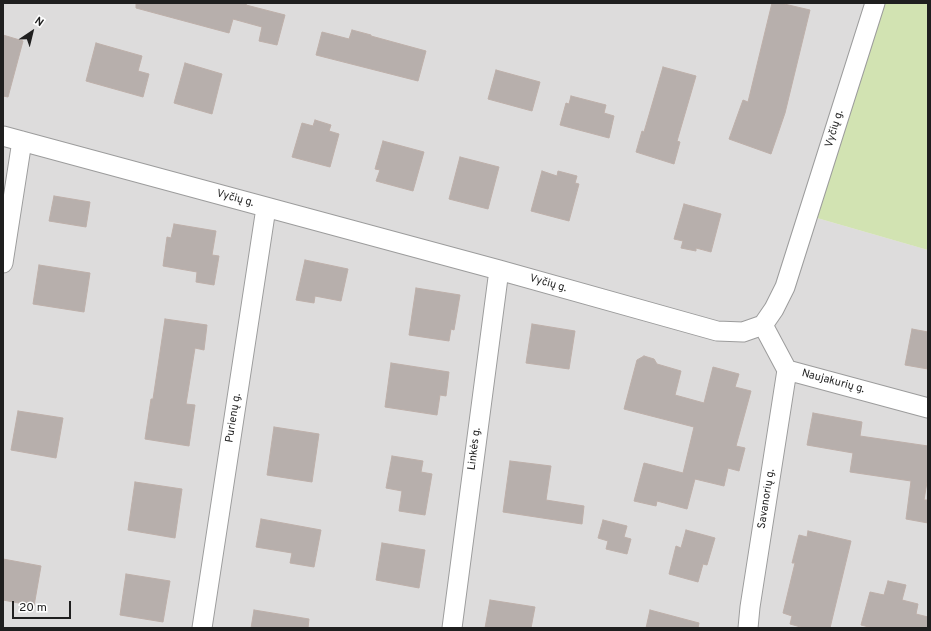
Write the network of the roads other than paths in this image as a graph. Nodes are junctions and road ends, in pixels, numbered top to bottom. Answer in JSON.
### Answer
{"nodes":[{"id":1,"x":875,"y":3,"type":"edge"},
{"id":2,"x":3,"y":136,"type":"edge"},
{"id":3,"x":22,"y":141,"type":"junction"},
{"id":4,"x":266,"y":208,"type":"junction"},
{"id":5,"x":3,"y":263,"type":"edge"},
{"id":6,"x":498,"y":270,"type":"junction"},
{"id":7,"x":763,"y":325,"type":"junction"},
{"id":8,"x":787,"y":370,"type":"junction"},
{"id":9,"x":928,"y":408,"type":"edge"},
{"id":10,"x":202,"y":628,"type":"edge"},
{"id":11,"x":452,"y":628,"type":"edge"},
{"id":12,"x":748,"y":628,"type":"edge"}],
"edges":[{"from":1,"to":7,"type":"street","name":"Vyčių g."},
{"from":2,"to":3,"type":"street","name":"Vyčių g."},
{"from":3,"to":4,"type":"street","name":"Vyčių g."},
{"from":3,"to":5,"type":"street"},
{"from":4,"to":6,"type":"street","name":"Vyčių g."},
{"from":4,"to":10,"type":"street","name":"Purienų g."},
{"from":6,"to":7,"type":"street","name":"Vyčių g."},
{"from":6,"to":11,"type":"street","name":"Linkės g."},
{"from":7,"to":8,"type":"street","name":"Naujakurių g."},
{"from":8,"to":9,"type":"street","name":"Naujakurių g."},
{"from":8,"to":12,"type":"street","name":"Savanorių g."}]}
